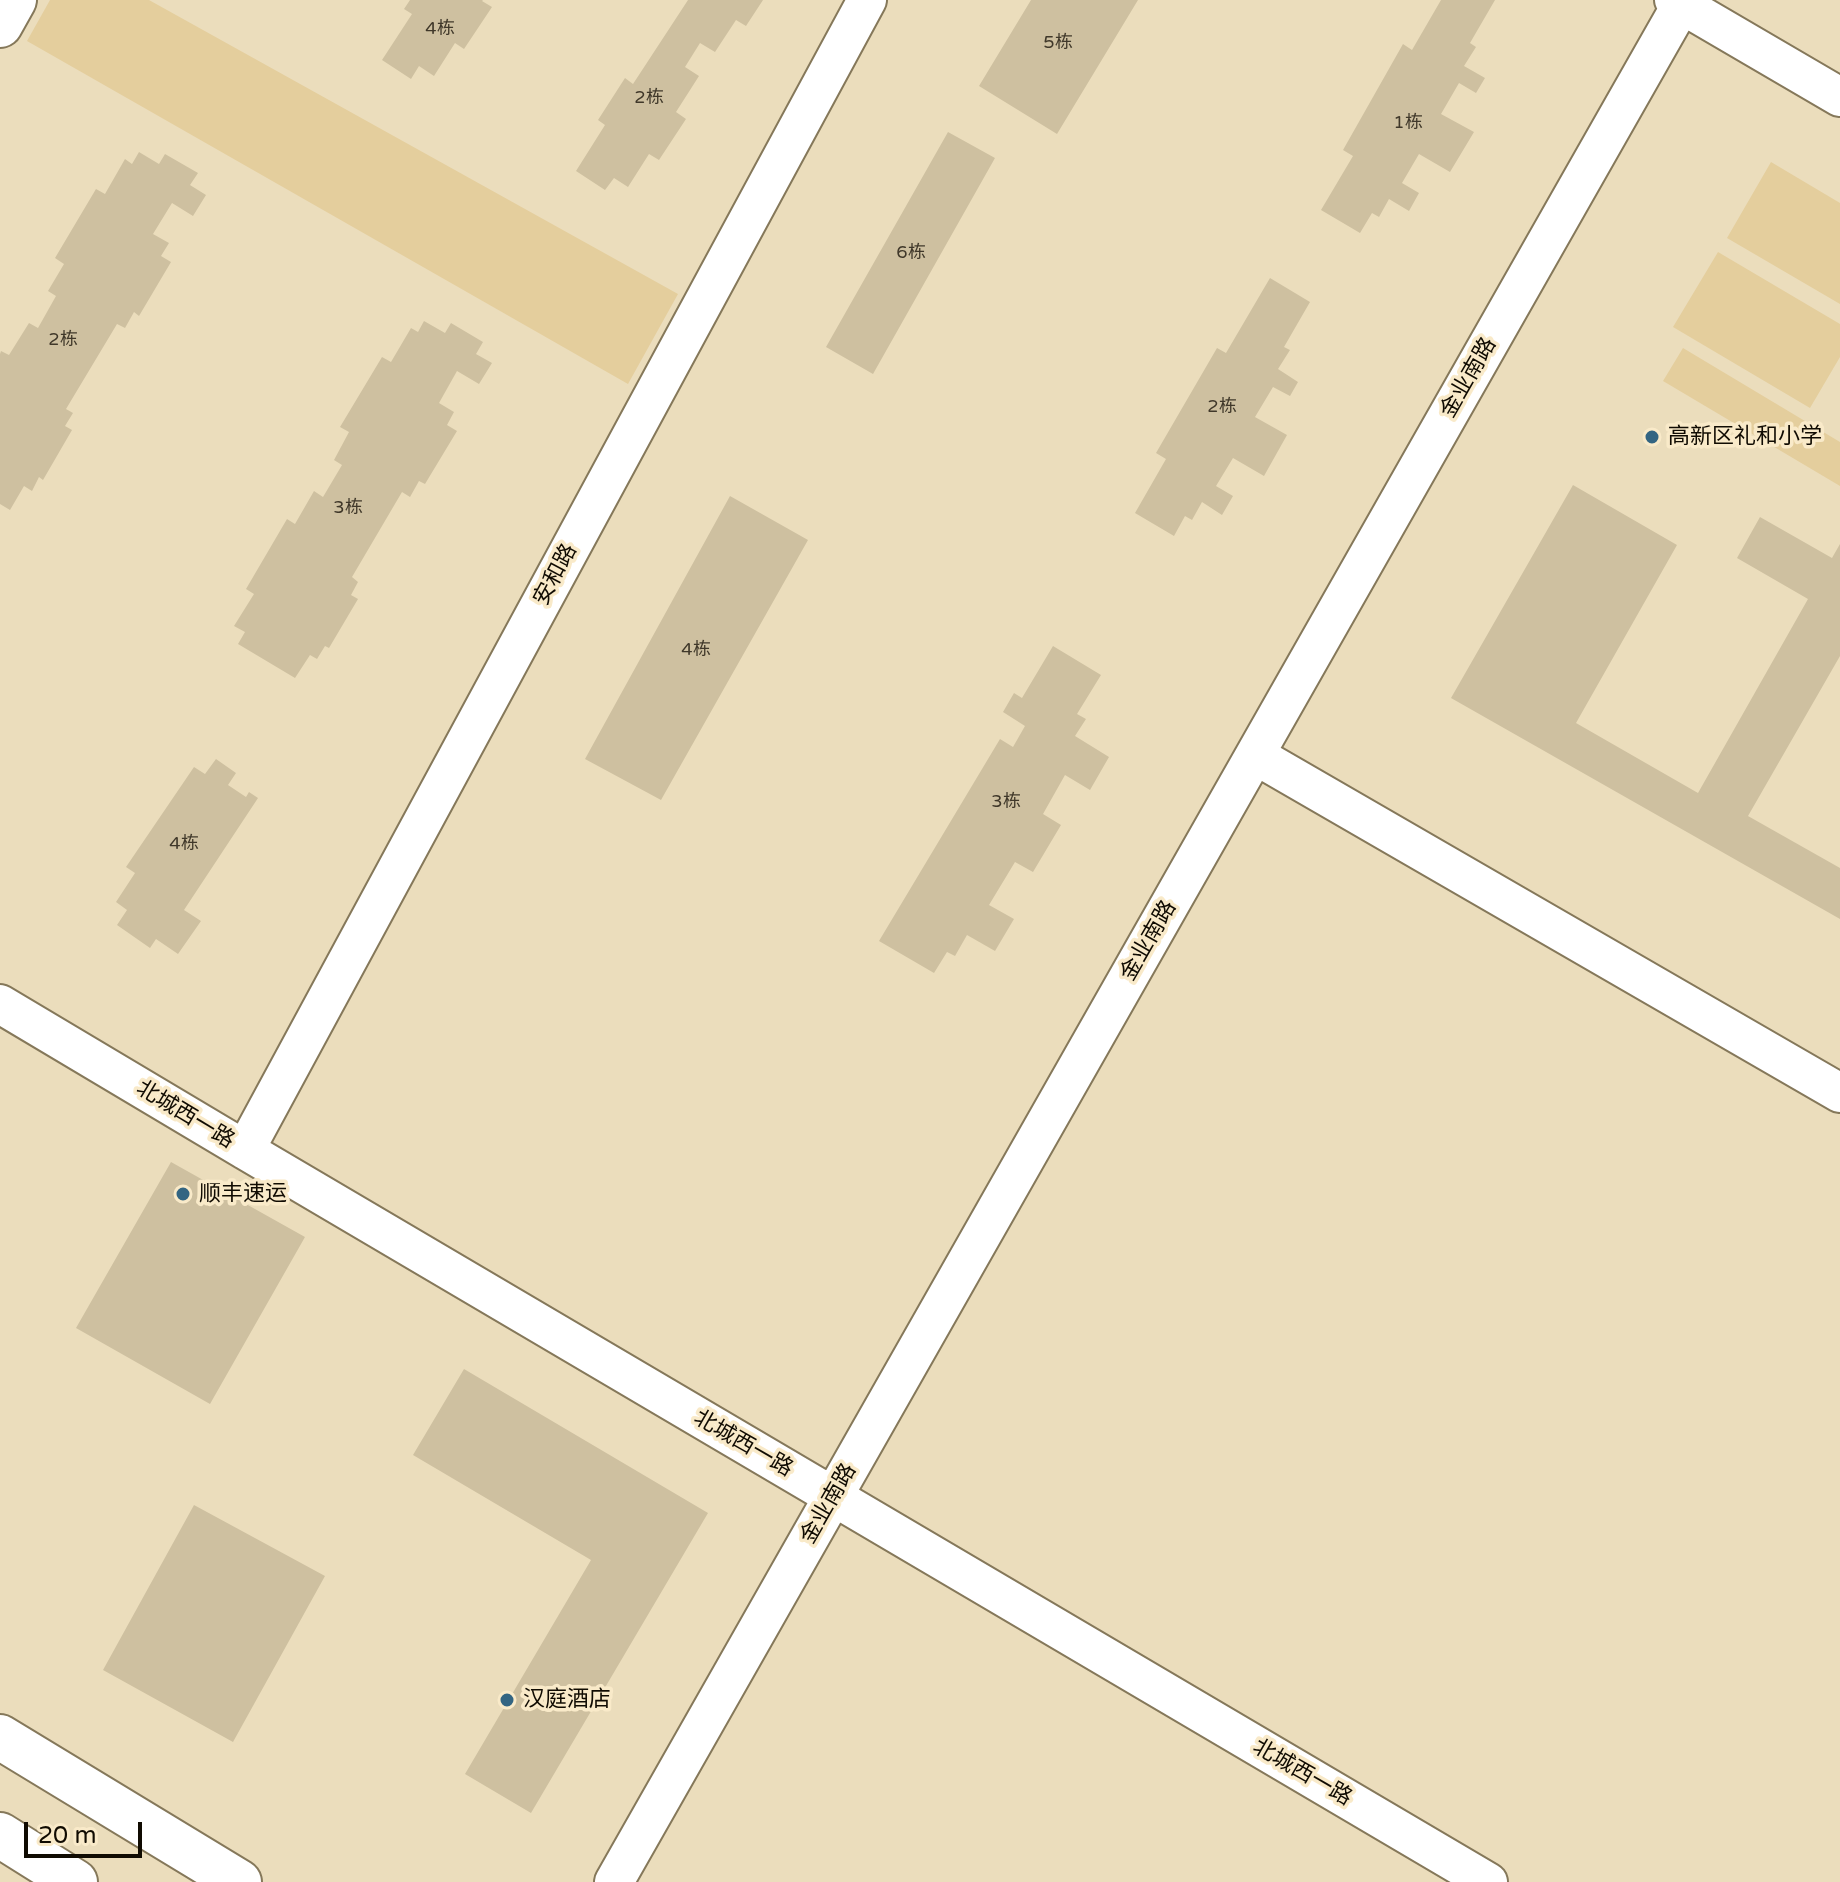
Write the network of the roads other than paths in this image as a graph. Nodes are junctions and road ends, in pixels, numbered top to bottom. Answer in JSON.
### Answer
{"nodes":[{"id":1,"x":14,"y":0,"type":"edge"},
{"id":2,"x":867,"y":0,"type":"edge"},
{"id":3,"x":1680,"y":2,"type":"edge"},
{"id":4,"x":0,"y":25,"type":"edge"},
{"id":5,"x":1840,"y":97,"type":"edge"},
{"id":6,"x":1255,"y":755,"type":"junction"},
{"id":7,"x":0,"y":1004,"type":"edge"},
{"id":8,"x":1840,"y":1093,"type":"edge"},
{"id":9,"x":245,"y":1150,"type":"junction"},
{"id":10,"x":833,"y":1497,"type":"junction"},
{"id":11,"x":0,"y":1737,"type":"edge"},
{"id":12,"x":0,"y":1835,"type":"edge"},
{"id":13,"x":75,"y":1882,"type":"edge"},
{"id":14,"x":239,"y":1882,"type":"edge"},
{"id":15,"x":614,"y":1882,"type":"edge"},
{"id":16,"x":1488,"y":1882,"type":"edge"}],
"edges":[{"from":1,"to":4,"type":"main road"},
{"from":2,"to":9,"type":"street","name":"安和路"},
{"from":3,"to":5,"type":"street"},
{"from":3,"to":6,"type":"street","name":"金业南路"},
{"from":6,"to":8,"type":"street"},
{"from":6,"to":10,"type":"street","name":"金业南路"},
{"from":7,"to":9,"type":"street","name":"北城西一路"},
{"from":9,"to":10,"type":"street","name":"北城西一路"},
{"from":10,"to":15,"type":"street","name":"金业南路"},
{"from":10,"to":16,"type":"street","name":"北城西一路"},
{"from":11,"to":14,"type":"main road"},
{"from":12,"to":13,"type":"main road"}]}
